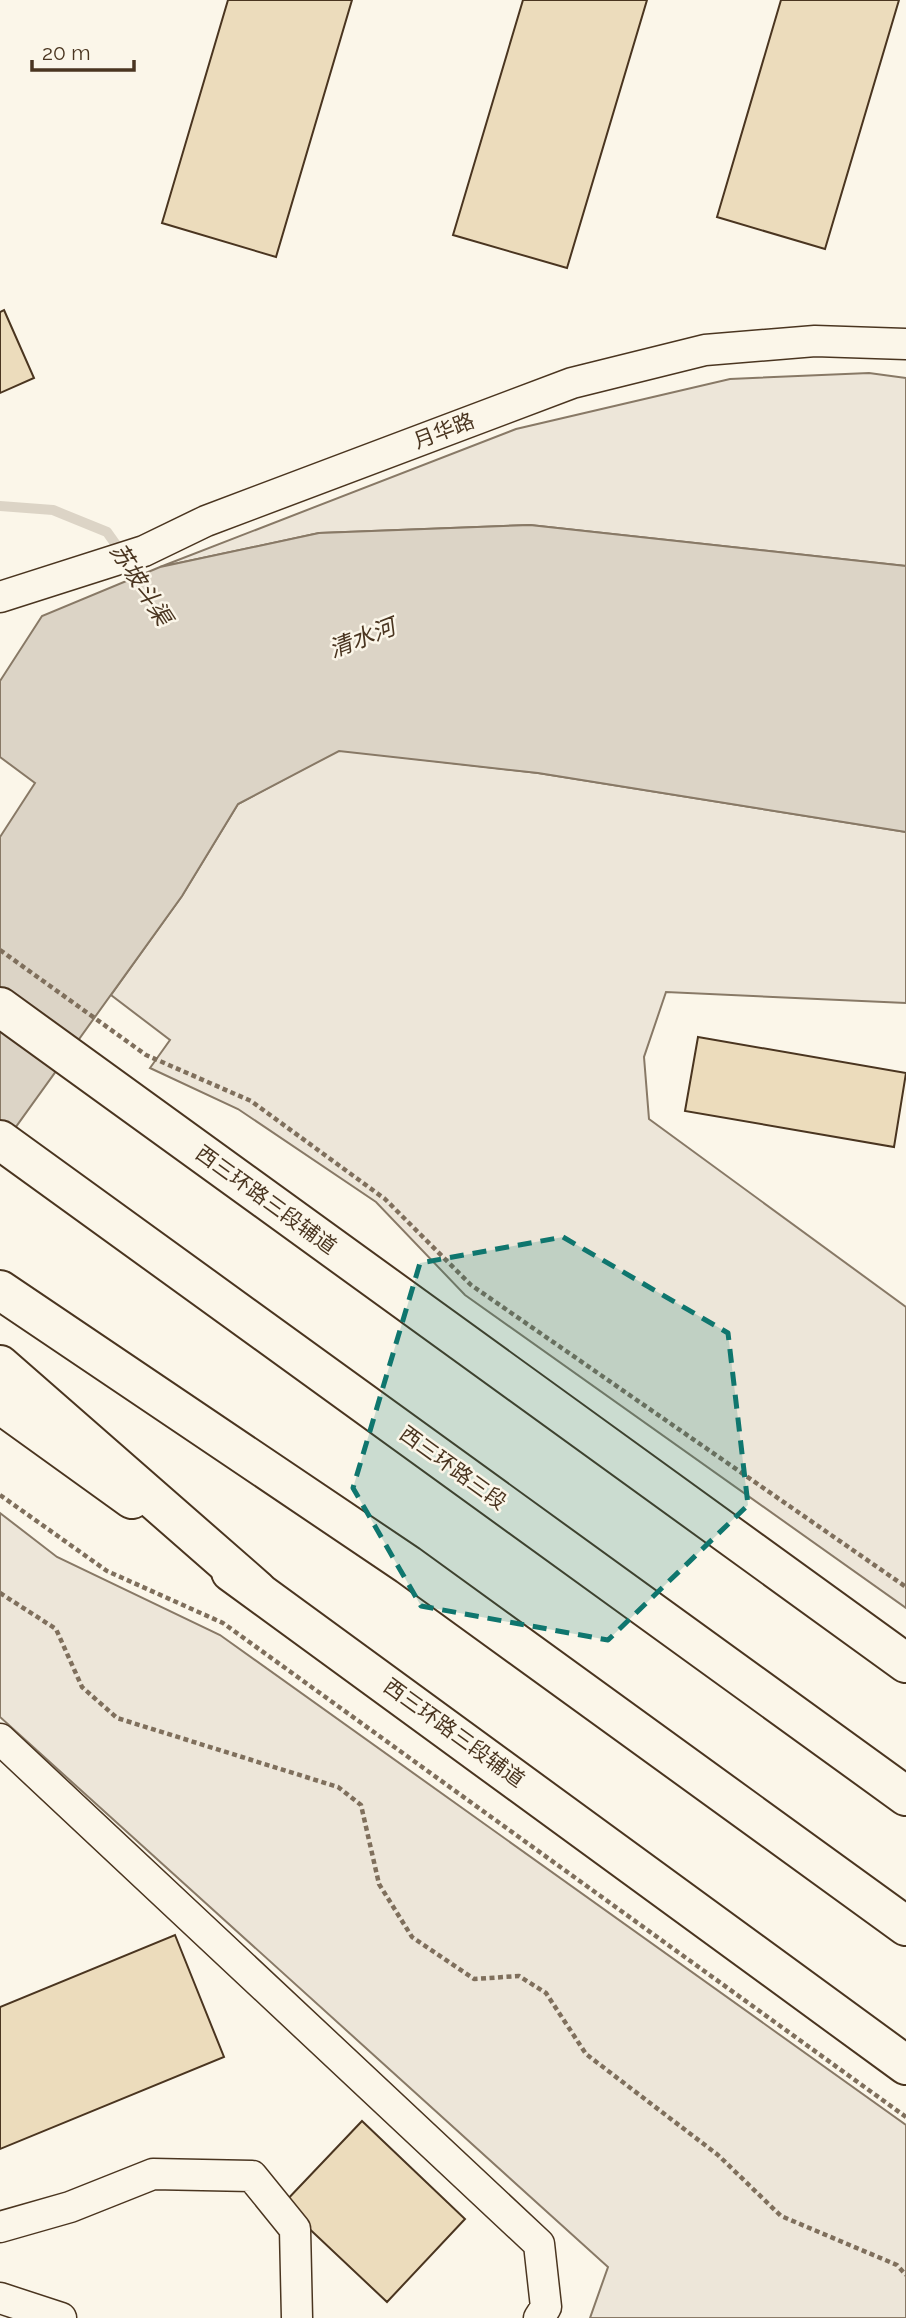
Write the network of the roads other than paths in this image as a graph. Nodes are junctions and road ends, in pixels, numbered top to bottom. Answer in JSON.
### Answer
{"nodes":[{"id":1,"x":906,"y":344,"type":"edge"},
{"id":2,"x":0,"y":597,"type":"edge"},
{"id":3,"x":0,"y":1007,"type":"edge"},
{"id":4,"x":10,"y":1147,"type":"edge"},
{"id":5,"x":0,"y":1290,"type":"edge"},
{"id":6,"x":0,"y":1365,"type":"edge"},
{"id":7,"x":0,"y":1404,"type":"edge"},
{"id":8,"x":257,"y":1590,"type":"junction"},
{"id":9,"x":906,"y":1664,"type":"edge"},
{"id":10,"x":0,"y":1739,"type":"edge"},
{"id":11,"x":906,"y":1796,"type":"edge"},
{"id":12,"x":906,"y":1926,"type":"edge"},
{"id":13,"x":906,"y":2065,"type":"edge"},
{"id":14,"x":0,"y":2227,"type":"edge"},
{"id":15,"x":0,"y":2298,"type":"edge"},
{"id":16,"x":61,"y":2318,"type":"edge"},
{"id":17,"x":298,"y":2318,"type":"edge"},
{"id":18,"x":539,"y":2318,"type":"edge"}],
"edges":[{"from":1,"to":2,"type":"street","name":"月华路"},
{"from":3,"to":9,"type":"main road","name":"西三环路三段辅道"},
{"from":4,"to":11,"type":"main road","name":"西三环路三段"},
{"from":5,"to":12,"type":"main road"},
{"from":6,"to":8,"type":"main road"},
{"from":7,"to":8,"type":"main road","name":"西三环路三段辅道"},
{"from":8,"to":13,"type":"main road","name":"西三环路三段辅道"},
{"from":10,"to":18,"type":"street"},
{"from":14,"to":17,"type":"street"},
{"from":15,"to":16,"type":"street"}]}
